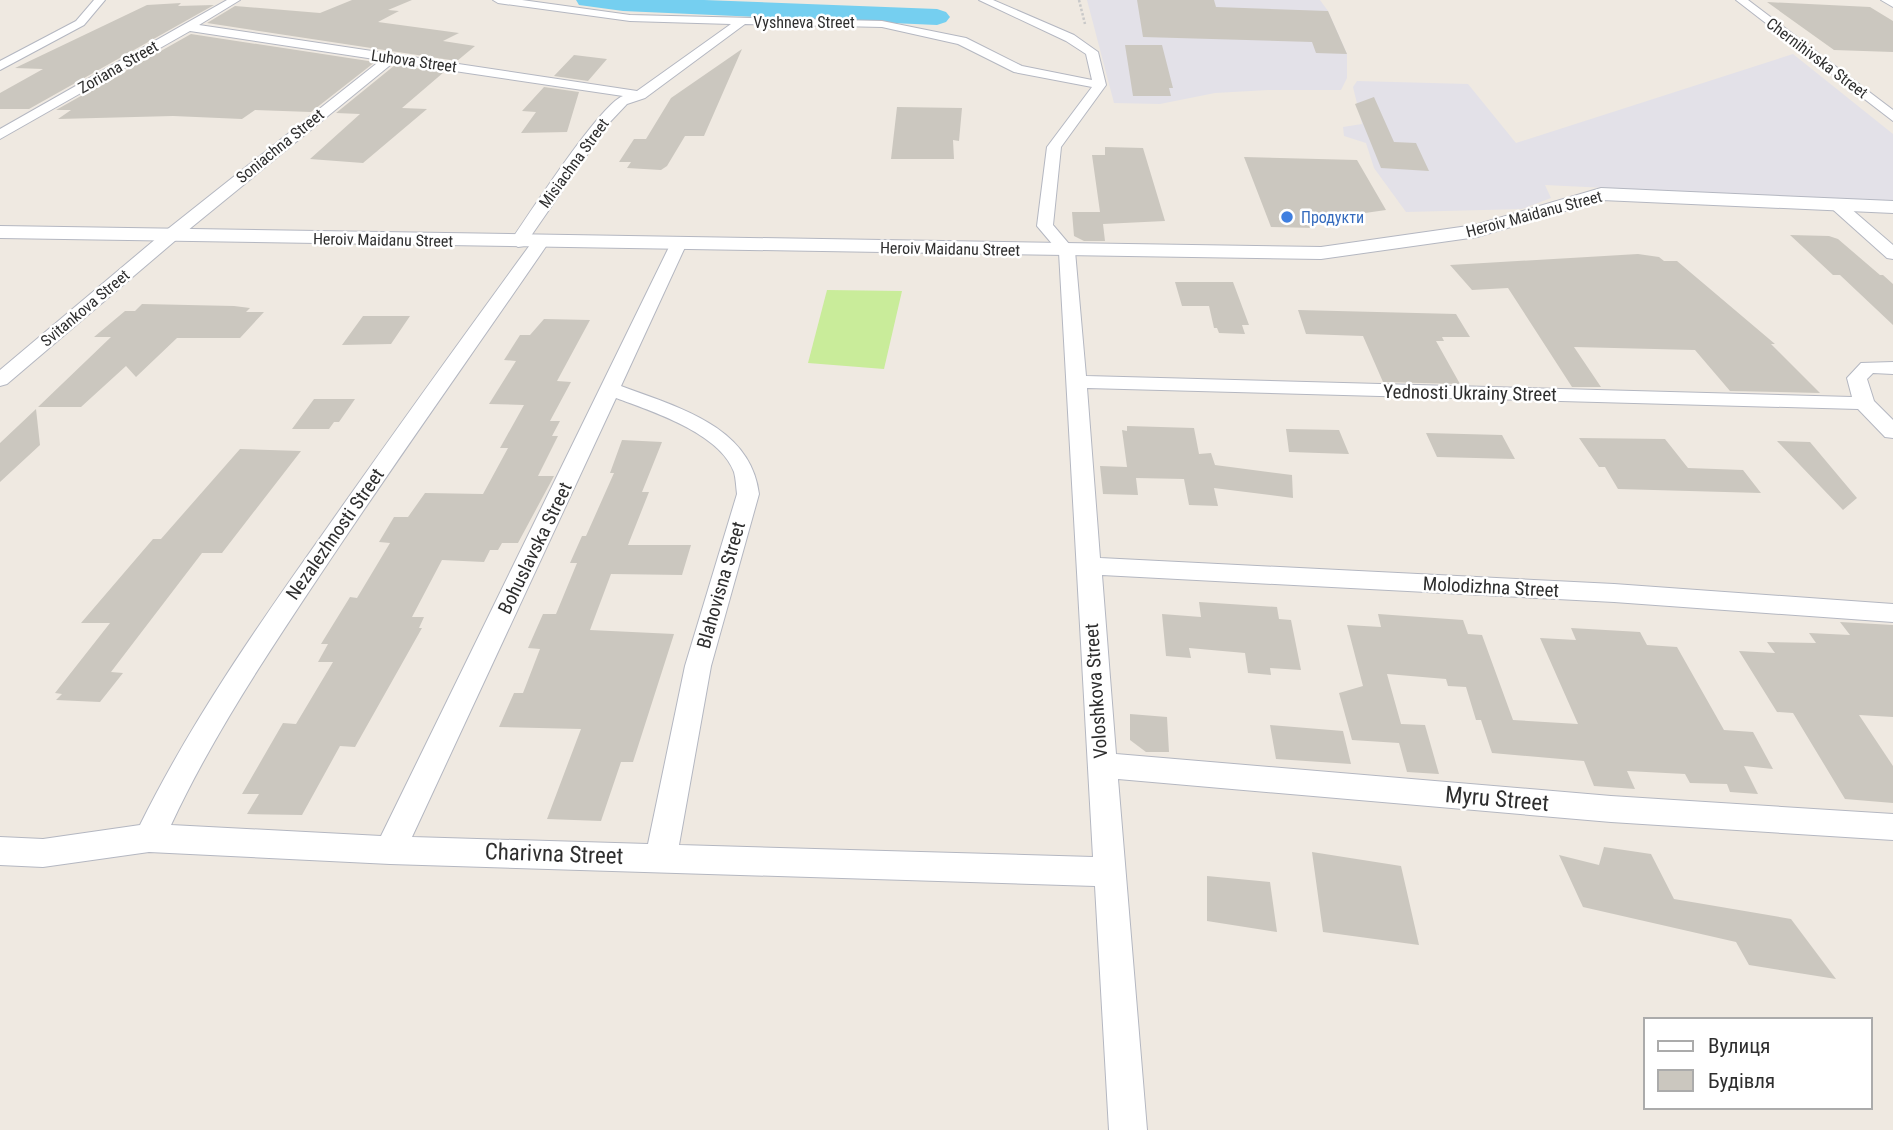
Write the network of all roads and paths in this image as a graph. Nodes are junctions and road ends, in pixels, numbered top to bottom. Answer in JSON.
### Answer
{"nodes":[{"id":1,"x":100,"y":0,"type":"edge"},
{"id":2,"x":235,"y":0,"type":"edge"},
{"id":3,"x":498,"y":0,"type":"edge"},
{"id":4,"x":984,"y":0,"type":"edge"},
{"id":5,"x":1741,"y":0,"type":"edge"},
{"id":6,"x":1886,"y":0,"type":"edge"},
{"id":7,"x":1893,"y":4,"type":"edge"},
{"id":8,"x":741,"y":22,"type":"junction"},
{"id":9,"x":188,"y":27,"type":"junction"},
{"id":10,"x":391,"y":58,"type":"junction"},
{"id":11,"x":0,"y":66,"type":"edge"},
{"id":12,"x":1100,"y":85,"type":"junction"},
{"id":13,"x":639,"y":95,"type":"junction"},
{"id":14,"x":1893,"y":117,"type":"edge"},
{"id":15,"x":0,"y":135,"type":"edge"},
{"id":16,"x":1836,"y":204,"type":"junction"},
{"id":17,"x":1893,"y":207,"type":"edge"},
{"id":18,"x":0,"y":232,"type":"edge"},
{"id":19,"x":170,"y":236,"type":"junction"},
{"id":20,"x":529,"y":242,"type":"junction"},
{"id":21,"x":678,"y":245,"type":"junction"},
{"id":22,"x":1067,"y":251,"type":"junction"},
{"id":23,"x":1893,"y":254,"type":"edge"},
{"id":24,"x":1893,"y":368,"type":"edge"},
{"id":25,"x":0,"y":380,"type":"edge"},
{"id":26,"x":1076,"y":383,"type":"junction"},
{"id":27,"x":611,"y":389,"type":"junction"},
{"id":28,"x":1864,"y":403,"type":"junction"},
{"id":29,"x":1893,"y":432,"type":"edge"},
{"id":30,"x":1088,"y":566,"type":"junction"},
{"id":31,"x":1893,"y":613,"type":"edge"},
{"id":32,"x":1101,"y":765,"type":"junction"},
{"id":33,"x":1893,"y":827,"type":"edge"},
{"id":34,"x":149,"y":838,"type":"junction"},
{"id":35,"x":0,"y":850,"type":"edge"},
{"id":36,"x":390,"y":850,"type":"junction"},
{"id":37,"x":661,"y":857,"type":"junction"},
{"id":38,"x":1109,"y":873,"type":"junction"},
{"id":39,"x":1128,"y":1130,"type":"edge"}],
"edges":[{"from":1,"to":11,"type":"street"},
{"from":2,"to":9,"type":"street","name":"Zoriana Street"},
{"from":3,"to":8,"type":"street","name":"Vyshneva Street"},
{"from":4,"to":12,"type":"street"},
{"from":5,"to":14,"type":"street","name":"Chernihivska Street"},
{"from":6,"to":7,"type":"street"},
{"from":8,"to":12,"type":"street","name":"Vyshneva Street"},
{"from":8,"to":13,"type":"street","name":"Misiachna Street"},
{"from":9,"to":10,"type":"street","name":"Luhova Street"},
{"from":9,"to":15,"type":"street","name":"Zoriana Street"},
{"from":10,"to":13,"type":"street","name":"Luhova Street"},
{"from":10,"to":19,"type":"street","name":"Soniachna Street"},
{"from":12,"to":22,"type":"street"},
{"from":13,"to":20,"type":"street","name":"Misiachna Street"},
{"from":16,"to":17,"type":"street","name":"Heroiv Maidanu Street"},
{"from":16,"to":22,"type":"street","name":"Heroiv Maidanu Street"},
{"from":16,"to":23,"type":"street"},
{"from":18,"to":19,"type":"street","name":"Heroiv Maidanu Street"},
{"from":19,"to":20,"type":"street","name":"Heroiv Maidanu Street"},
{"from":19,"to":25,"type":"street","name":"Svitankova Street"},
{"from":20,"to":21,"type":"street","name":"Heroiv Maidanu Street"},
{"from":20,"to":34,"type":"street","name":"Nezalezhnosti Street"},
{"from":21,"to":22,"type":"street","name":"Heroiv Maidanu Street"},
{"from":21,"to":27,"type":"street","name":"Bohuslavska Street"},
{"from":22,"to":26,"type":"street","name":"Voloshkova Street"},
{"from":24,"to":28,"type":"street"},
{"from":26,"to":28,"type":"street","name":"Yednosti Ukrainy Street"},
{"from":26,"to":30,"type":"street","name":"Voloshkova Street"},
{"from":27,"to":36,"type":"street","name":"Bohuslavska Street"},
{"from":27,"to":37,"type":"street","name":"Blahovisna Street"},
{"from":28,"to":29,"type":"street"},
{"from":30,"to":31,"type":"street","name":"Molodizhna Street"},
{"from":30,"to":32,"type":"street","name":"Voloshkova Street"},
{"from":32,"to":33,"type":"street","name":"Myru Street"},
{"from":32,"to":38,"type":"street","name":"Voloshkova Street"},
{"from":34,"to":35,"type":"street","name":"Charivna Street"},
{"from":34,"to":36,"type":"street","name":"Charivna Street"},
{"from":36,"to":37,"type":"street","name":"Charivna Street"},
{"from":37,"to":38,"type":"street","name":"Charivna Street"},
{"from":38,"to":39,"type":"street","name":"Voloshkova Street"}]}
